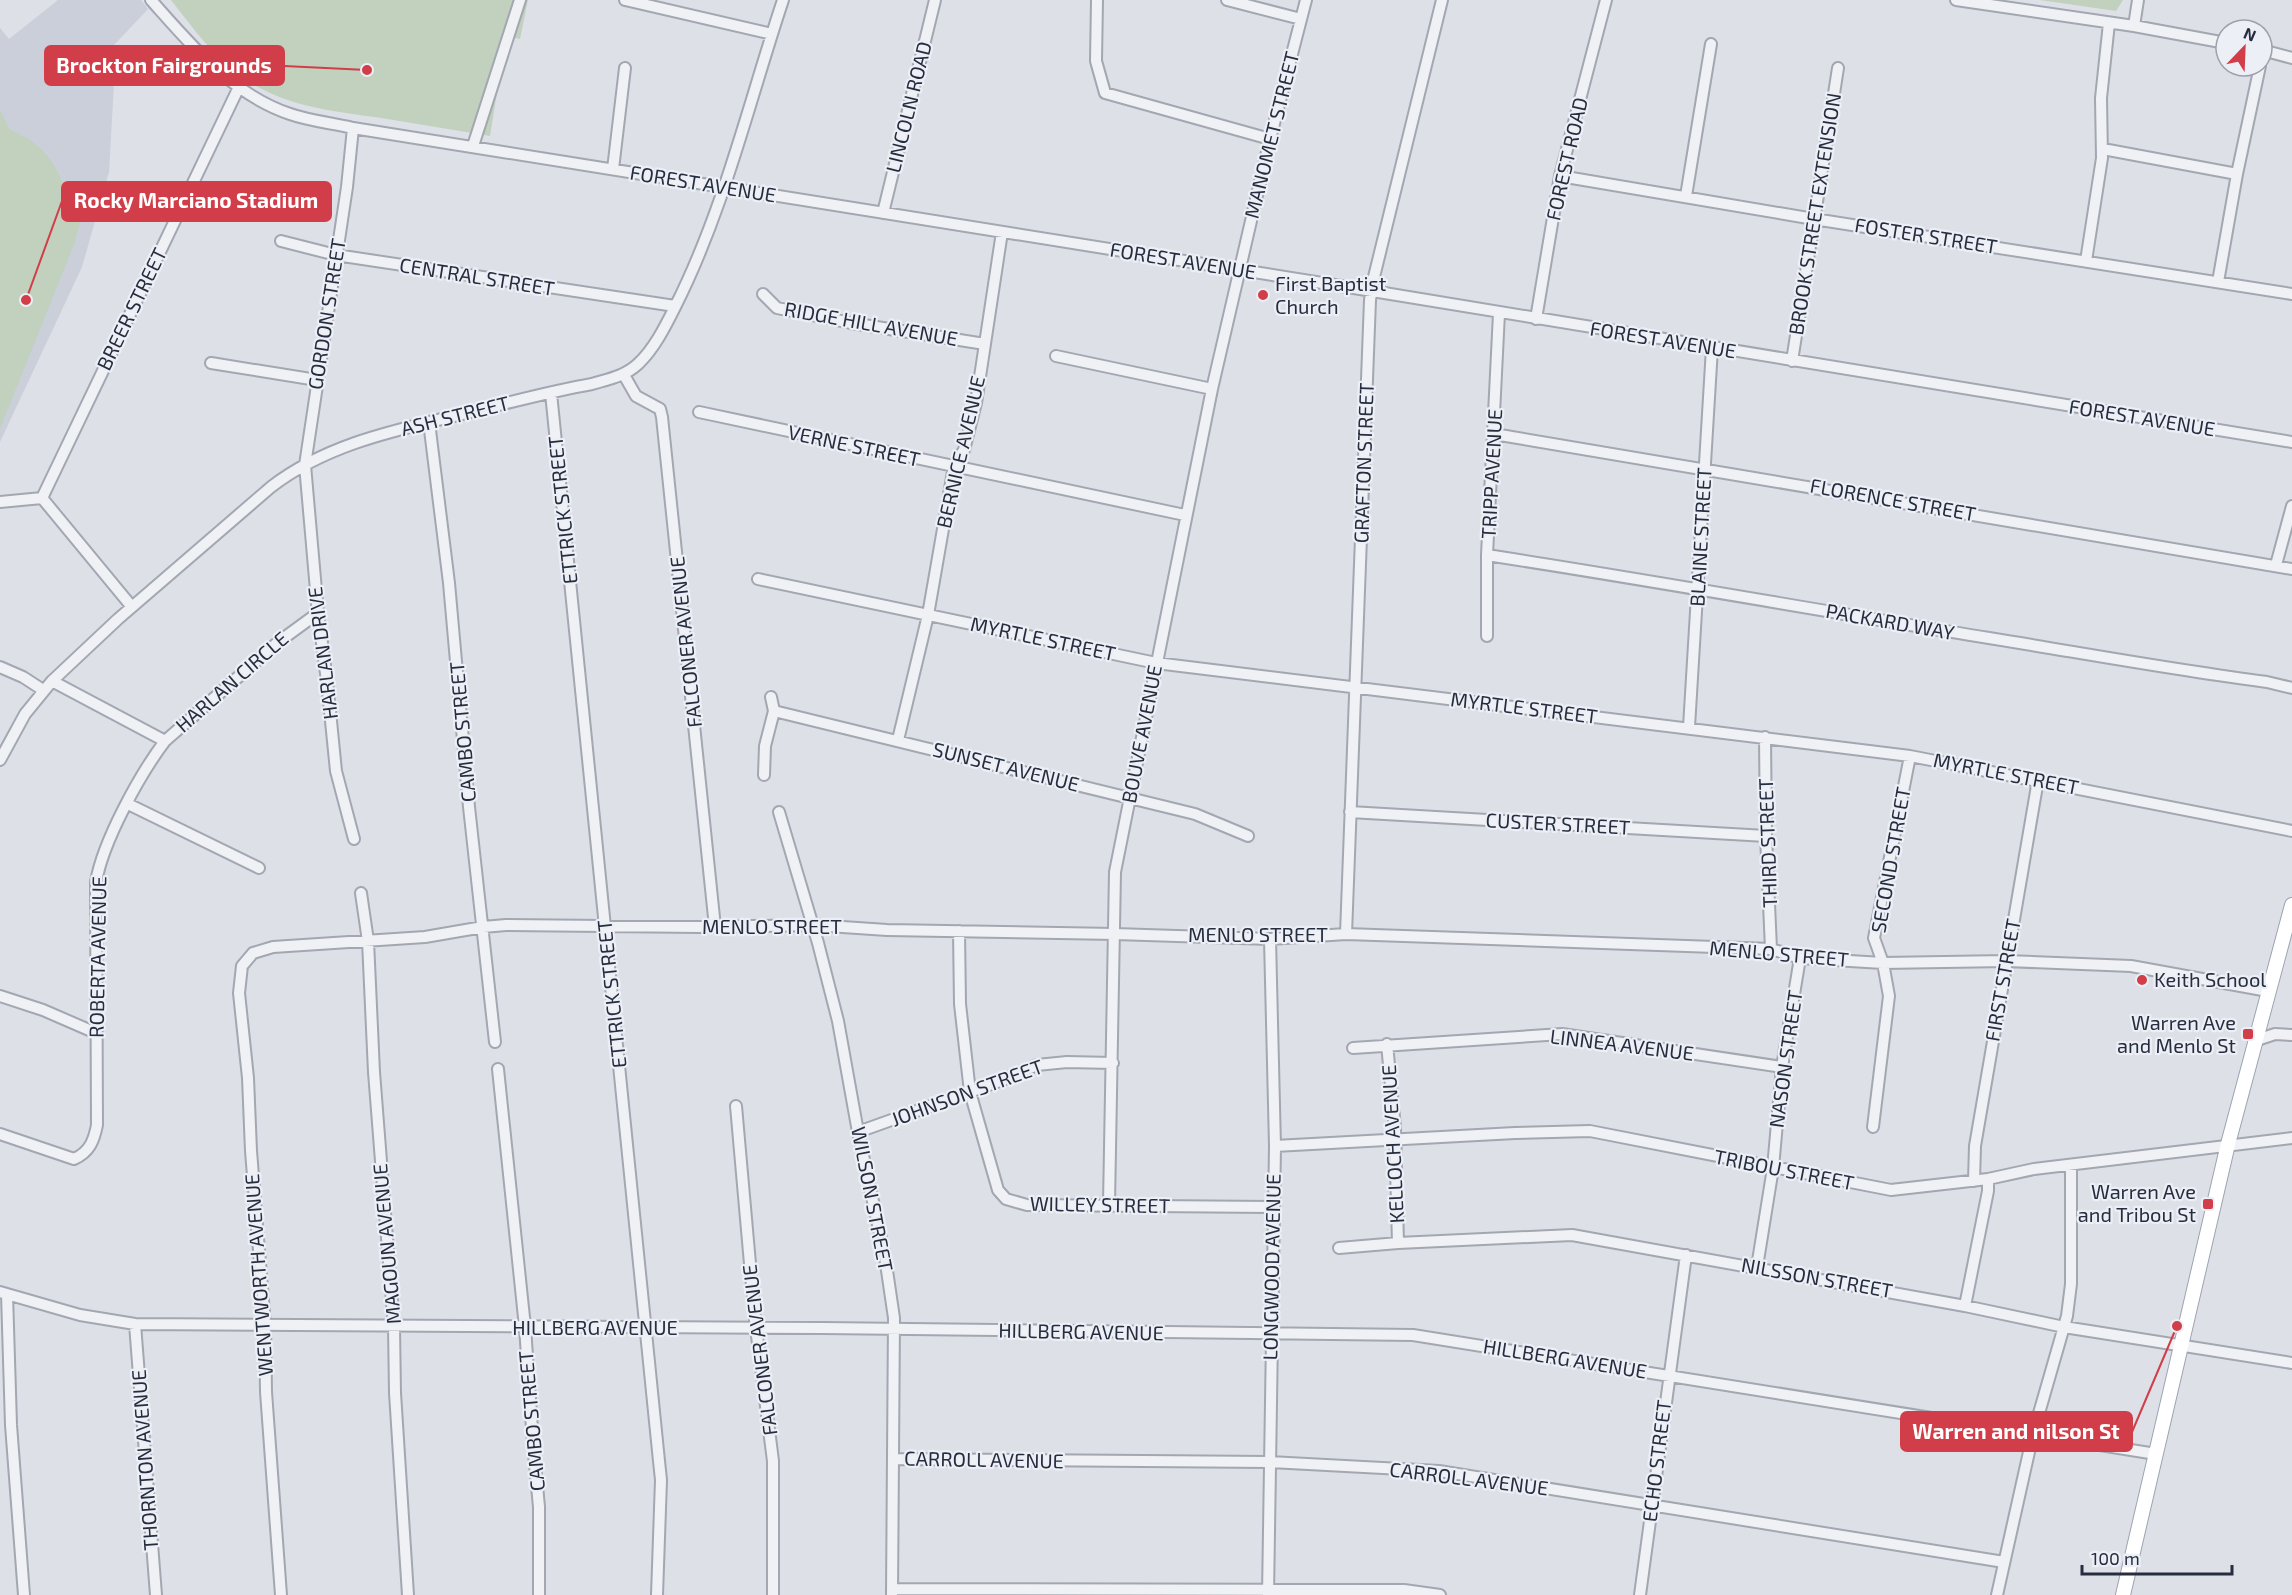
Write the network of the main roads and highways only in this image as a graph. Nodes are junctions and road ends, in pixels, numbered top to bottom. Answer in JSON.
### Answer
{"nodes":[{"id":1,"x":2292,"y":905,"type":"edge"},
{"id":2,"x":2123,"y":1595,"type":"edge"}],
"edges":[{"from":1,"to":2,"type":"main road"}]}
